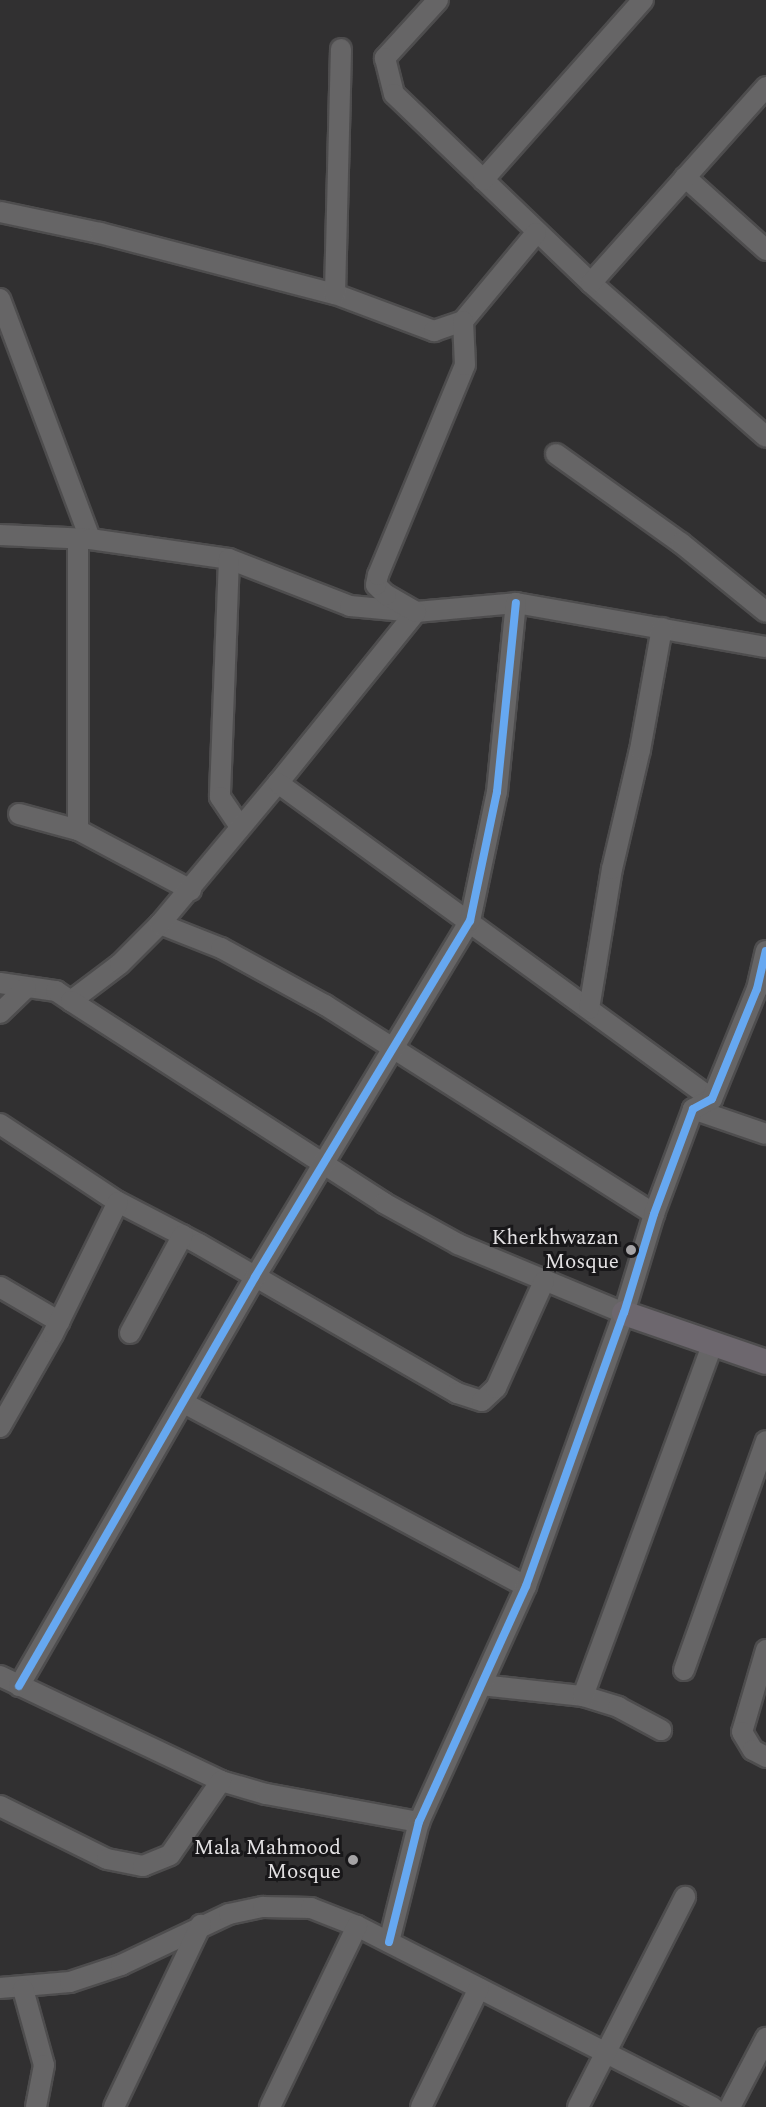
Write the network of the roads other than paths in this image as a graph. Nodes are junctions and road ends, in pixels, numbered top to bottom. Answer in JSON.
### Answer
{"nodes":[{"id":1,"x":438,"y":0,"type":"edge"},
{"id":2,"x":643,"y":0,"type":"edge"},
{"id":3,"x":341,"y":49,"type":"dead end"},
{"id":4,"x":766,"y":87,"type":"edge"},
{"id":5,"x":685,"y":177,"type":"junction"},
{"id":6,"x":483,"y":180,"type":"junction"},
{"id":7,"x":0,"y":212,"type":"edge"},
{"id":8,"x":536,"y":232,"type":"junction"},
{"id":9,"x":766,"y":250,"type":"edge"},
{"id":10,"x":591,"y":283,"type":"junction"},
{"id":11,"x":335,"y":294,"type":"junction"},
{"id":12,"x":0,"y":299,"type":"edge"},
{"id":13,"x":463,"y":321,"type":"junction"},
{"id":14,"x":766,"y":437,"type":"edge"},
{"id":15,"x":556,"y":454,"type":"dead end"},
{"id":16,"x":0,"y":535,"type":"edge"},
{"id":17,"x":84,"y":540,"type":"junction"},
{"id":18,"x":229,"y":558,"type":"junction"},
{"id":19,"x":516,"y":603,"type":"junction"},
{"id":20,"x":416,"y":612,"type":"junction"},
{"id":21,"x":766,"y":612,"type":"edge"},
{"id":22,"x":662,"y":627,"type":"junction"},
{"id":23,"x":766,"y":647,"type":"edge"},
{"id":24,"x":278,"y":783,"type":"junction"},
{"id":25,"x":20,"y":814,"type":"dead end"},
{"id":26,"x":240,"y":827,"type":"junction"},
{"id":27,"x":78,"y":830,"type":"junction"},
{"id":28,"x":191,"y":890,"type":"junction"},
{"id":29,"x":470,"y":921,"type":"junction"},
{"id":30,"x":160,"y":924,"type":"junction"},
{"id":31,"x":766,"y":951,"type":"edge"},
{"id":32,"x":0,"y":983,"type":"edge"},
{"id":33,"x":26,"y":988,"type":"junction"},
{"id":34,"x":762,"y":990,"type":"edge"},
{"id":35,"x":71,"y":1001,"type":"junction"},
{"id":36,"x":590,"y":1009,"type":"junction"},
{"id":37,"x":0,"y":1013,"type":"edge"},
{"id":38,"x":391,"y":1049,"type":"junction"},
{"id":39,"x":712,"y":1099,"type":"junction"},
{"id":40,"x":693,"y":1109,"type":"junction"},
{"id":41,"x":0,"y":1124,"type":"edge"},
{"id":42,"x":766,"y":1134,"type":"edge"},
{"id":43,"x":324,"y":1163,"type":"junction"},
{"id":44,"x":118,"y":1202,"type":"junction"},
{"id":45,"x":654,"y":1214,"type":"junction"},
{"id":46,"x":183,"y":1236,"type":"junction"},
{"id":47,"x":255,"y":1277,"type":"junction"},
{"id":48,"x":544,"y":1281,"type":"junction"},
{"id":49,"x":0,"y":1287,"type":"edge"},
{"id":50,"x":624,"y":1312,"type":"junction"},
{"id":51,"x":60,"y":1322,"type":"junction"},
{"id":52,"x":130,"y":1333,"type":"dead end"},
{"id":53,"x":713,"y":1343,"type":"junction"},
{"id":54,"x":766,"y":1362,"type":"edge"},
{"id":55,"x":184,"y":1403,"type":"junction"},
{"id":56,"x":0,"y":1427,"type":"edge"},
{"id":57,"x":766,"y":1441,"type":"edge"},
{"id":58,"x":526,"y":1586,"type":"junction"},
{"id":59,"x":766,"y":1650,"type":"edge"},
{"id":60,"x":684,"y":1670,"type":"dead end"},
{"id":61,"x":0,"y":1676,"type":"edge"},
{"id":62,"x":481,"y":1685,"type":"junction"},
{"id":63,"x":19,"y":1686,"type":"junction"},
{"id":64,"x":583,"y":1696,"type":"junction"},
{"id":65,"x":660,"y":1730,"type":"dead end"},
{"id":66,"x":766,"y":1757,"type":"edge"},
{"id":67,"x":221,"y":1781,"type":"junction"},
{"id":68,"x":0,"y":1806,"type":"edge"},
{"id":69,"x":419,"y":1822,"type":"junction"},
{"id":70,"x":685,"y":1897,"type":"dead end"},
{"id":71,"x":201,"y":1925,"type":"junction"},
{"id":72,"x":357,"y":1926,"type":"junction"},
{"id":73,"x":389,"y":1942,"type":"junction"},
{"id":74,"x":0,"y":1988,"type":"edge"},
{"id":75,"x":480,"y":1988,"type":"junction"},
{"id":76,"x":23,"y":1989,"type":"junction"},
{"id":77,"x":766,"y":2038,"type":"edge"},
{"id":78,"x":605,"y":2052,"type":"junction"},
{"id":79,"x":36,"y":2107,"type":"edge"},
{"id":80,"x":114,"y":2107,"type":"edge"},
{"id":81,"x":270,"y":2107,"type":"edge"},
{"id":82,"x":421,"y":2107,"type":"edge"},
{"id":83,"x":578,"y":2107,"type":"edge"},
{"id":84,"x":713,"y":2107,"type":"edge"},
{"id":85,"x":730,"y":2107,"type":"edge"}],
"edges":[{"from":1,"to":6,"type":"street"},
{"from":2,"to":6,"type":"street"},
{"from":3,"to":11,"type":"street"},
{"from":4,"to":5,"type":"street"},
{"from":5,"to":9,"type":"street"},
{"from":5,"to":10,"type":"street"},
{"from":6,"to":8,"type":"street"},
{"from":7,"to":11,"type":"street"},
{"from":8,"to":10,"type":"street"},
{"from":8,"to":13,"type":"street"},
{"from":10,"to":14,"type":"street"},
{"from":11,"to":13,"type":"street"},
{"from":12,"to":17,"type":"street"},
{"from":13,"to":20,"type":"street"},
{"from":15,"to":21,"type":"street"},
{"from":16,"to":17,"type":"street"},
{"from":17,"to":18,"type":"street"},
{"from":17,"to":27,"type":"street"},
{"from":18,"to":20,"type":"street"},
{"from":18,"to":26,"type":"street"},
{"from":19,"to":20,"type":"street"},
{"from":19,"to":22,"type":"street"},
{"from":19,"to":29,"type":"street"},
{"from":20,"to":24,"type":"street"},
{"from":22,"to":23,"type":"street"},
{"from":22,"to":36,"type":"street"},
{"from":24,"to":26,"type":"street"},
{"from":24,"to":29,"type":"street"},
{"from":25,"to":27,"type":"street"},
{"from":26,"to":28,"type":"street"},
{"from":27,"to":28,"type":"street"},
{"from":28,"to":30,"type":"street"},
{"from":29,"to":36,"type":"street"},
{"from":29,"to":38,"type":"street"},
{"from":30,"to":35,"type":"street"},
{"from":30,"to":38,"type":"street"},
{"from":31,"to":34,"type":"street"},
{"from":32,"to":33,"type":"street"},
{"from":33,"to":35,"type":"street"},
{"from":33,"to":37,"type":"street"},
{"from":34,"to":39,"type":"street"},
{"from":35,"to":43,"type":"street"},
{"from":36,"to":39,"type":"street"},
{"from":38,"to":43,"type":"street"},
{"from":38,"to":45,"type":"street"},
{"from":39,"to":40,"type":"street"},
{"from":40,"to":42,"type":"street"},
{"from":40,"to":45,"type":"street"},
{"from":41,"to":44,"type":"street"},
{"from":43,"to":47,"type":"street"},
{"from":43,"to":48,"type":"street"},
{"from":44,"to":46,"type":"street"},
{"from":44,"to":51,"type":"street"},
{"from":45,"to":50,"type":"street"},
{"from":46,"to":47,"type":"street"},
{"from":46,"to":52,"type":"street"},
{"from":47,"to":48,"type":"street"},
{"from":47,"to":55,"type":"street"},
{"from":48,"to":50,"type":"street"},
{"from":49,"to":51,"type":"street"},
{"from":50,"to":53,"type":"main road"},
{"from":50,"to":58,"type":"street"},
{"from":51,"to":56,"type":"street"},
{"from":53,"to":54,"type":"main road"},
{"from":53,"to":64,"type":"street"},
{"from":55,"to":58,"type":"street"},
{"from":55,"to":63,"type":"street"},
{"from":57,"to":60,"type":"street"},
{"from":58,"to":62,"type":"street"},
{"from":59,"to":66,"type":"street"},
{"from":61,"to":63,"type":"street"},
{"from":62,"to":64,"type":"street"},
{"from":62,"to":69,"type":"street"},
{"from":63,"to":67,"type":"street"},
{"from":64,"to":65,"type":"street"},
{"from":67,"to":68,"type":"street"},
{"from":67,"to":69,"type":"street"},
{"from":69,"to":73,"type":"street"},
{"from":70,"to":78,"type":"street"},
{"from":71,"to":72,"type":"street"},
{"from":71,"to":76,"type":"street"},
{"from":71,"to":80,"type":"street"},
{"from":72,"to":73,"type":"street"},
{"from":72,"to":81,"type":"street"},
{"from":73,"to":75,"type":"street"},
{"from":74,"to":76,"type":"street"},
{"from":75,"to":78,"type":"street"},
{"from":75,"to":82,"type":"street"},
{"from":76,"to":79,"type":"street"},
{"from":77,"to":85,"type":"street"},
{"from":78,"to":83,"type":"street"},
{"from":78,"to":84,"type":"street"}]}
